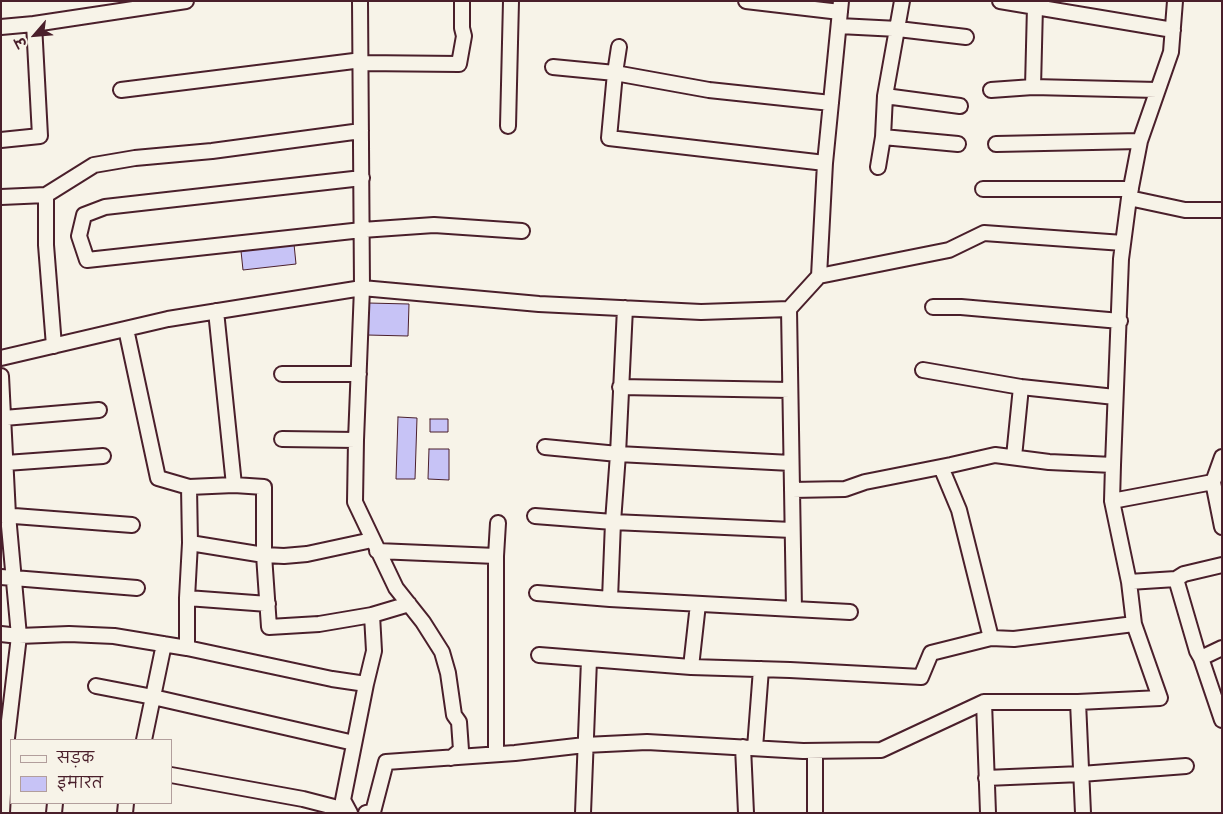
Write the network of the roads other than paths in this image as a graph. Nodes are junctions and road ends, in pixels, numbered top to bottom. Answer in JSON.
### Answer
{"nodes":[{"id":1,"x":185,"y":1,"type":"edge"},
{"id":2,"x":360,"y":1,"type":"edge"},
{"id":3,"x":462,"y":1,"type":"edge"},
{"id":4,"x":511,"y":1,"type":"edge"},
{"id":5,"x":746,"y":1,"type":"edge"},
{"id":6,"x":902,"y":1,"type":"edge"},
{"id":7,"x":1000,"y":1,"type":"edge"},
{"id":8,"x":1175,"y":1,"type":"edge"},
{"id":9,"x":1035,"y":6,"type":"junction"},
{"id":10,"x":840,"y":13,"type":"edge"},
{"id":11,"x":34,"y":24,"type":"junction"},
{"id":12,"x":1,"y":27,"type":"edge"},
{"id":13,"x":898,"y":29,"type":"junction"},
{"id":14,"x":1173,"y":30,"type":"junction"},
{"id":15,"x":966,"y":37,"type":"dead end"},
{"id":16,"x":619,"y":46,"type":"dead end"},
{"id":17,"x":361,"y":63,"type":"junction"},
{"id":18,"x":553,"y":67,"type":"dead end"},
{"id":19,"x":615,"y":73,"type":"junction"},
{"id":20,"x":1033,"y":87,"type":"junction"},
{"id":21,"x":121,"y":90,"type":"dead end"},
{"id":22,"x":991,"y":90,"type":"dead end"},
{"id":23,"x":1157,"y":90,"type":"junction"},
{"id":24,"x":886,"y":96,"type":"junction"},
{"id":25,"x":831,"y":103,"type":"junction"},
{"id":26,"x":960,"y":106,"type":"dead end"},
{"id":27,"x":508,"y":126,"type":"dead end"},
{"id":28,"x":361,"y":130,"type":"junction"},
{"id":29,"x":883,"y":137,"type":"junction"},
{"id":30,"x":1,"y":140,"type":"edge"},
{"id":31,"x":1140,"y":141,"type":"junction"},
{"id":32,"x":958,"y":144,"type":"dead end"},
{"id":33,"x":996,"y":144,"type":"dead end"},
{"id":34,"x":824,"y":163,"type":"junction"},
{"id":35,"x":878,"y":167,"type":"dead end"},
{"id":36,"x":362,"y":178,"type":"junction"},
{"id":37,"x":984,"y":189,"type":"dead end"},
{"id":38,"x":1130,"y":193,"type":"junction"},
{"id":39,"x":46,"y":195,"type":"junction"},
{"id":40,"x":1,"y":197,"type":"edge"},
{"id":41,"x":1222,"y":210,"type":"edge"},
{"id":42,"x":362,"y":230,"type":"junction"},
{"id":43,"x":522,"y":231,"type":"dead end"},
{"id":44,"x":1124,"y":243,"type":"junction"},
{"id":45,"x":819,"y":276,"type":"junction"},
{"id":46,"x":362,"y":288,"type":"junction"},
{"id":47,"x":624,"y":308,"type":"junction"},
{"id":48,"x":933,"y":308,"type":"dead end"},
{"id":49,"x":789,"y":309,"type":"junction"},
{"id":50,"x":216,"y":312,"type":"junction"},
{"id":51,"x":1120,"y":321,"type":"junction"},
{"id":52,"x":126,"y":329,"type":"junction"},
{"id":53,"x":54,"y":346,"type":"junction"},
{"id":54,"x":1,"y":358,"type":"edge"},
{"id":55,"x":923,"y":370,"type":"dead end"},
{"id":56,"x":282,"y":374,"type":"dead end"},
{"id":57,"x":358,"y":374,"type":"junction"},
{"id":58,"x":1,"y":376,"type":"edge"},
{"id":59,"x":620,"y":387,"type":"junction"},
{"id":60,"x":1021,"y":387,"type":"junction"},
{"id":61,"x":790,"y":390,"type":"junction"},
{"id":62,"x":1115,"y":397,"type":"junction"},
{"id":63,"x":99,"y":410,"type":"dead end"},
{"id":64,"x":4,"y":418,"type":"junction"},
{"id":65,"x":282,"y":439,"type":"dead end"},
{"id":66,"x":356,"y":440,"type":"junction"},
{"id":67,"x":545,"y":447,"type":"dead end"},
{"id":68,"x":618,"y":454,"type":"junction"},
{"id":69,"x":103,"y":456,"type":"dead end"},
{"id":70,"x":1014,"y":457,"type":"junction"},
{"id":71,"x":1222,"y":457,"type":"edge"},
{"id":72,"x":6,"y":463,"type":"junction"},
{"id":73,"x":791,"y":463,"type":"junction"},
{"id":74,"x":1113,"y":465,"type":"junction"},
{"id":75,"x":941,"y":467,"type":"junction"},
{"id":76,"x":1213,"y":482,"type":"junction"},
{"id":77,"x":234,"y":485,"type":"junction"},
{"id":78,"x":189,"y":487,"type":"junction"},
{"id":79,"x":792,"y":490,"type":"junction"},
{"id":80,"x":1112,"y":501,"type":"junction"},
{"id":81,"x":5,"y":515,"type":"edge"},
{"id":82,"x":535,"y":516,"type":"dead end"},
{"id":83,"x":613,"y":522,"type":"junction"},
{"id":84,"x":498,"y":523,"type":"dead end"},
{"id":85,"x":132,"y":525,"type":"dead end"},
{"id":86,"x":1222,"y":527,"type":"edge"},
{"id":87,"x":792,"y":530,"type":"junction"},
{"id":88,"x":190,"y":543,"type":"junction"},
{"id":89,"x":374,"y":546,"type":"junction"},
{"id":90,"x":264,"y":555,"type":"junction"},
{"id":91,"x":496,"y":556,"type":"junction"},
{"id":92,"x":1222,"y":565,"type":"edge"},
{"id":93,"x":7,"y":577,"type":"edge"},
{"id":94,"x":1176,"y":579,"type":"junction"},
{"id":95,"x":1129,"y":582,"type":"junction"},
{"id":96,"x":137,"y":588,"type":"dead end"},
{"id":97,"x":536,"y":593,"type":"dead end"},
{"id":98,"x":187,"y":598,"type":"junction"},
{"id":99,"x":610,"y":599,"type":"junction"},
{"id":100,"x":268,"y":604,"type":"junction"},
{"id":101,"x":409,"y":604,"type":"junction"},
{"id":102,"x":698,"y":604,"type":"junction"},
{"id":103,"x":794,"y":609,"type":"junction"},
{"id":104,"x":850,"y":612,"type":"dead end"},
{"id":105,"x":372,"y":615,"type":"junction"},
{"id":106,"x":1134,"y":624,"type":"junction"},
{"id":107,"x":1,"y":634,"type":"edge"},
{"id":108,"x":18,"y":636,"type":"junction"},
{"id":109,"x":991,"y":638,"type":"junction"},
{"id":110,"x":164,"y":644,"type":"junction"},
{"id":111,"x":187,"y":648,"type":"junction"},
{"id":112,"x":1222,"y":648,"type":"edge"},
{"id":113,"x":539,"y":655,"type":"dead end"},
{"id":114,"x":1201,"y":658,"type":"junction"},
{"id":115,"x":589,"y":660,"type":"junction"},
{"id":116,"x":691,"y":668,"type":"junction"},
{"id":117,"x":761,"y":669,"type":"junction"},
{"id":118,"x":366,"y":684,"type":"junction"},
{"id":119,"x":7,"y":686,"type":"edge"},
{"id":120,"x":96,"y":686,"type":"dead end"},
{"id":121,"x":153,"y":697,"type":"junction"},
{"id":122,"x":984,"y":702,"type":"junction"},
{"id":123,"x":1078,"y":702,"type":"junction"},
{"id":124,"x":1222,"y":720,"type":"edge"},
{"id":125,"x":144,"y":739,"type":"edge"},
{"id":126,"x":354,"y":743,"type":"junction"},
{"id":127,"x":584,"y":745,"type":"junction"},
{"id":128,"x":748,"y":748,"type":"junction"},
{"id":129,"x":815,"y":751,"type":"junction"},
{"id":130,"x":496,"y":754,"type":"junction"},
{"id":131,"x":6,"y":755,"type":"edge"},
{"id":132,"x":451,"y":758,"type":"junction"},
{"id":133,"x":1186,"y":766,"type":"dead end"},
{"id":134,"x":1081,"y":774,"type":"junction"},
{"id":135,"x":172,"y":775,"type":"edge"},
{"id":136,"x":986,"y":778,"type":"junction"},
{"id":137,"x":2,"y":813,"type":"edge"},
{"id":138,"x":348,"y":813,"type":"edge"},
{"id":139,"x":366,"y":813,"type":"edge"},
{"id":140,"x":583,"y":813,"type":"edge"},
{"id":141,"x":746,"y":813,"type":"edge"},
{"id":142,"x":815,"y":813,"type":"edge"},
{"id":143,"x":988,"y":813,"type":"edge"},
{"id":144,"x":1083,"y":813,"type":"edge"}],
"edges":[{"from":1,"to":11,"type":"street"},
{"from":2,"to":17,"type":"street"},
{"from":3,"to":17,"type":"street"},
{"from":4,"to":27,"type":"street"},
{"from":5,"to":10,"type":"street"},
{"from":6,"to":13,"type":"street"},
{"from":7,"to":9,"type":"street"},
{"from":8,"to":14,"type":"street"},
{"from":9,"to":14,"type":"street"},
{"from":9,"to":20,"type":"street"},
{"from":10,"to":13,"type":"street"},
{"from":10,"to":25,"type":"street"},
{"from":11,"to":12,"type":"street"},
{"from":11,"to":30,"type":"street"},
{"from":13,"to":15,"type":"street"},
{"from":13,"to":24,"type":"street"},
{"from":14,"to":23,"type":"street"},
{"from":16,"to":19,"type":"street"},
{"from":17,"to":21,"type":"street"},
{"from":17,"to":28,"type":"street"},
{"from":18,"to":19,"type":"street"},
{"from":19,"to":25,"type":"street"},
{"from":19,"to":34,"type":"street"},
{"from":20,"to":22,"type":"street"},
{"from":20,"to":23,"type":"street"},
{"from":23,"to":31,"type":"street"},
{"from":24,"to":26,"type":"street"},
{"from":24,"to":29,"type":"street"},
{"from":25,"to":34,"type":"street"},
{"from":28,"to":36,"type":"street"},
{"from":28,"to":39,"type":"street"},
{"from":29,"to":32,"type":"street"},
{"from":29,"to":35,"type":"street"},
{"from":31,"to":33,"type":"street"},
{"from":31,"to":38,"type":"street"},
{"from":34,"to":45,"type":"street"},
{"from":36,"to":42,"type":"street"},
{"from":36,"to":42,"type":"street"},
{"from":37,"to":38,"type":"street"},
{"from":38,"to":41,"type":"street"},
{"from":38,"to":44,"type":"street"},
{"from":39,"to":40,"type":"street"},
{"from":39,"to":53,"type":"street"},
{"from":42,"to":43,"type":"street"},
{"from":42,"to":46,"type":"street"},
{"from":44,"to":45,"type":"street"},
{"from":44,"to":51,"type":"street"},
{"from":45,"to":49,"type":"street"},
{"from":46,"to":47,"type":"street"},
{"from":46,"to":50,"type":"street"},
{"from":46,"to":57,"type":"street"},
{"from":47,"to":49,"type":"street"},
{"from":47,"to":59,"type":"street"},
{"from":48,"to":51,"type":"street"},
{"from":49,"to":61,"type":"street"},
{"from":50,"to":52,"type":"street"},
{"from":50,"to":77,"type":"street"},
{"from":51,"to":62,"type":"street"},
{"from":52,"to":53,"type":"street"},
{"from":52,"to":78,"type":"street"},
{"from":53,"to":54,"type":"street"},
{"from":55,"to":60,"type":"street"},
{"from":56,"to":57,"type":"street"},
{"from":57,"to":66,"type":"street"},
{"from":58,"to":64,"type":"street"},
{"from":59,"to":61,"type":"street"},
{"from":59,"to":68,"type":"street"},
{"from":60,"to":62,"type":"street"},
{"from":60,"to":70,"type":"street"},
{"from":61,"to":73,"type":"street"},
{"from":62,"to":74,"type":"street"},
{"from":63,"to":64,"type":"street"},
{"from":64,"to":72,"type":"street"},
{"from":65,"to":66,"type":"street"},
{"from":66,"to":89,"type":"street"},
{"from":67,"to":68,"type":"street"},
{"from":68,"to":73,"type":"street"},
{"from":68,"to":83,"type":"street"},
{"from":69,"to":72,"type":"street"},
{"from":70,"to":74,"type":"street"},
{"from":70,"to":75,"type":"street"},
{"from":71,"to":76,"type":"street"},
{"from":72,"to":81,"type":"street"},
{"from":73,"to":79,"type":"street"},
{"from":74,"to":80,"type":"street"},
{"from":75,"to":79,"type":"street"},
{"from":75,"to":109,"type":"street"},
{"from":76,"to":80,"type":"street"},
{"from":76,"to":86,"type":"street"},
{"from":77,"to":78,"type":"street"},
{"from":77,"to":90,"type":"street"},
{"from":78,"to":88,"type":"street"},
{"from":79,"to":87,"type":"street"},
{"from":80,"to":95,"type":"street"},
{"from":81,"to":85,"type":"street"},
{"from":81,"to":93,"type":"street"},
{"from":82,"to":83,"type":"street"},
{"from":83,"to":87,"type":"street"},
{"from":83,"to":99,"type":"street"},
{"from":84,"to":91,"type":"street"},
{"from":87,"to":103,"type":"street"},
{"from":88,"to":90,"type":"street"},
{"from":88,"to":98,"type":"street"},
{"from":89,"to":90,"type":"street"},
{"from":89,"to":91,"type":"street"},
{"from":89,"to":101,"type":"street"},
{"from":90,"to":100,"type":"street"},
{"from":91,"to":130,"type":"street"},
{"from":92,"to":94,"type":"street"},
{"from":93,"to":96,"type":"street"},
{"from":93,"to":108,"type":"street"},
{"from":94,"to":95,"type":"street"},
{"from":94,"to":114,"type":"street"},
{"from":95,"to":106,"type":"street"},
{"from":97,"to":99,"type":"street"},
{"from":98,"to":100,"type":"street"},
{"from":98,"to":111,"type":"street"},
{"from":99,"to":102,"type":"street"},
{"from":100,"to":105,"type":"street"},
{"from":101,"to":105,"type":"street"},
{"from":101,"to":132,"type":"street"},
{"from":102,"to":103,"type":"street"},
{"from":102,"to":116,"type":"street"},
{"from":103,"to":104,"type":"street"},
{"from":105,"to":118,"type":"street"},
{"from":106,"to":109,"type":"street"},
{"from":106,"to":123,"type":"street"},
{"from":107,"to":108,"type":"street"},
{"from":108,"to":110,"type":"street"},
{"from":108,"to":119,"type":"street"},
{"from":109,"to":117,"type":"street"},
{"from":110,"to":111,"type":"street"},
{"from":110,"to":121,"type":"street"},
{"from":111,"to":118,"type":"street"},
{"from":112,"to":114,"type":"street"},
{"from":113,"to":115,"type":"street"},
{"from":114,"to":124,"type":"street"},
{"from":115,"to":116,"type":"street"},
{"from":115,"to":127,"type":"street"},
{"from":116,"to":117,"type":"street"},
{"from":117,"to":128,"type":"street"},
{"from":118,"to":126,"type":"street"},
{"from":119,"to":131,"type":"street"},
{"from":120,"to":121,"type":"street"},
{"from":121,"to":125,"type":"street"},
{"from":121,"to":126,"type":"street"},
{"from":122,"to":123,"type":"street"},
{"from":122,"to":129,"type":"street"},
{"from":122,"to":136,"type":"street"},
{"from":123,"to":134,"type":"street"},
{"from":126,"to":138,"type":"street"},
{"from":127,"to":128,"type":"street"},
{"from":127,"to":130,"type":"street"},
{"from":127,"to":140,"type":"street"},
{"from":128,"to":129,"type":"street"},
{"from":128,"to":141,"type":"street"},
{"from":129,"to":142,"type":"street"},
{"from":130,"to":132,"type":"street"},
{"from":131,"to":137,"type":"street"},
{"from":132,"to":139,"type":"street"},
{"from":133,"to":134,"type":"street"},
{"from":134,"to":136,"type":"street"},
{"from":134,"to":144,"type":"street"},
{"from":135,"to":138,"type":"street"},
{"from":136,"to":143,"type":"street"}]}
